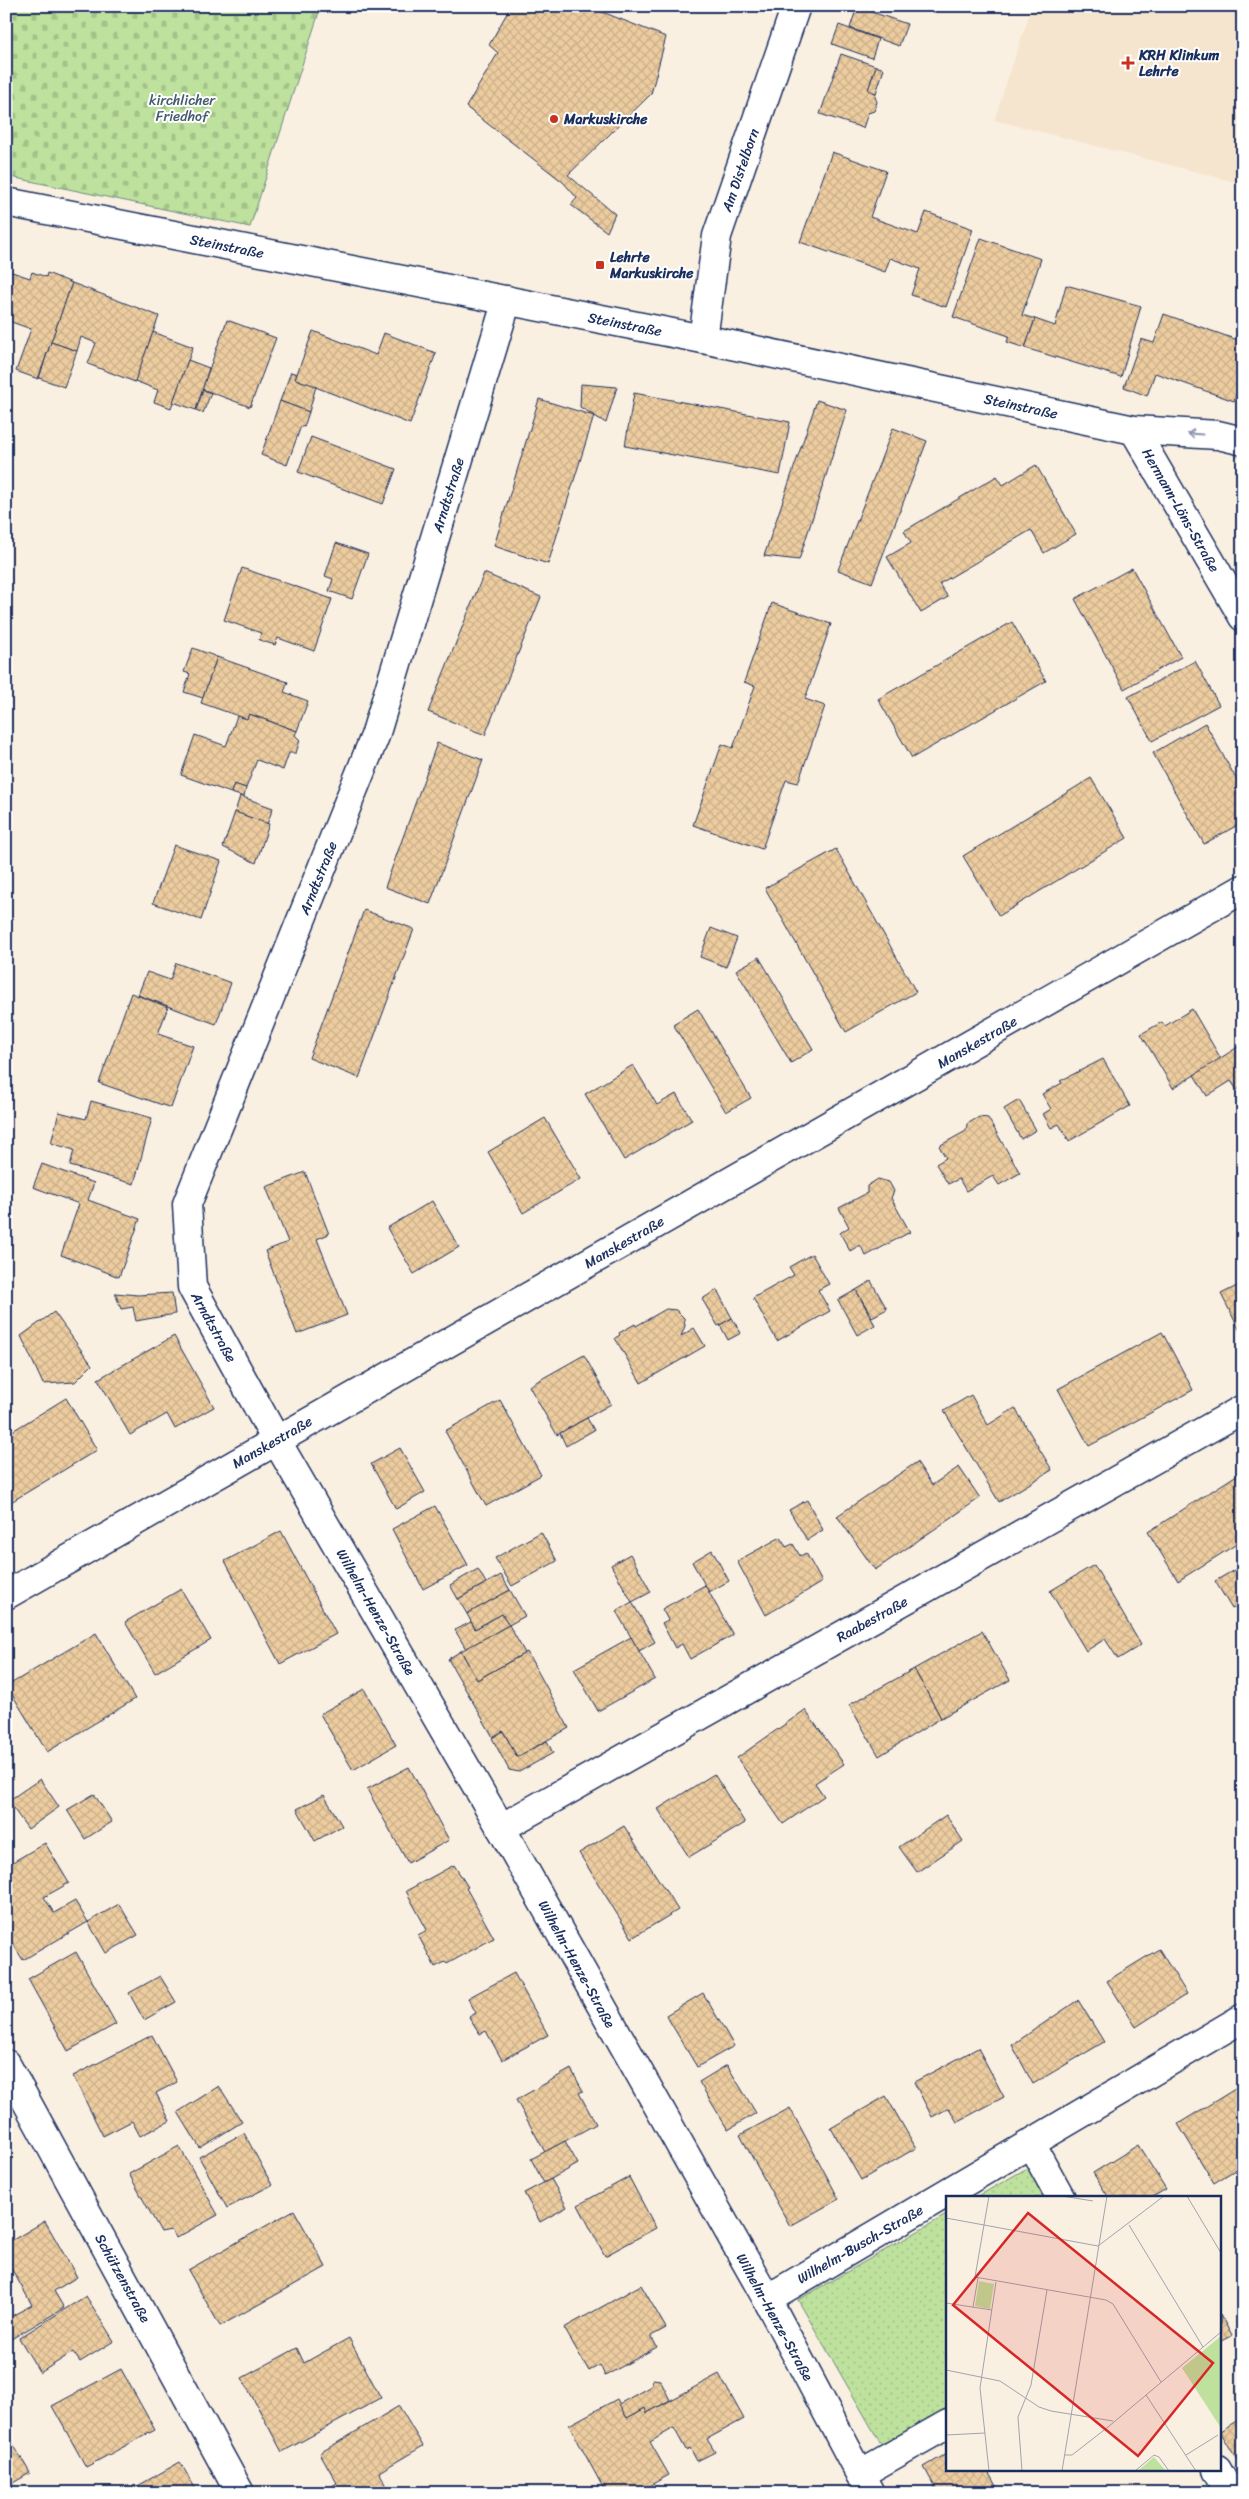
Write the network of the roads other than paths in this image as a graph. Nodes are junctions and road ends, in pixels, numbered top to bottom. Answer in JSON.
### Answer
{"nodes":[{"id":1,"x":796,"y":6,"type":"edge"},
{"id":2,"x":6,"y":202,"type":"edge"},
{"id":3,"x":507,"y":300,"type":"junction"},
{"id":4,"x":703,"y":339,"type":"junction"},
{"id":5,"x":1134,"y":430,"type":"junction"},
{"id":6,"x":1243,"y":441,"type":"edge"},
{"id":7,"x":1243,"y":616,"type":"edge"},
{"id":8,"x":1243,"y":889,"type":"edge"},
{"id":9,"x":1243,"y":1409,"type":"edge"},
{"id":10,"x":276,"y":1440,"type":"junction"},
{"id":11,"x":6,"y":1595,"type":"edge"},
{"id":12,"x":501,"y":1828,"type":"junction"},
{"id":13,"x":1243,"y":2018,"type":"edge"},
{"id":14,"x":6,"y":2064,"type":"edge"},
{"id":15,"x":1031,"y":2144,"type":"junction"},
{"id":16,"x":1060,"y":2196,"type":"edge"},
{"id":17,"x":767,"y":2299,"type":"junction"},
{"id":18,"x":946,"y":2425,"type":"edge"},
{"id":19,"x":1218,"y":2472,"type":"edge"},
{"id":20,"x":865,"y":2483,"type":"edge"},
{"id":21,"x":240,"y":2493,"type":"edge"},
{"id":22,"x":1230,"y":2493,"type":"edge"}],
"edges":[{"from":1,"to":4,"type":"street","name":"Am Distelborn"},
{"from":2,"to":3,"type":"street","name":"Steinstraße"},
{"from":3,"to":4,"type":"street","name":"Steinstraße"},
{"from":3,"to":10,"type":"street","name":"Arndtstraße"},
{"from":4,"to":5,"type":"street","name":"Steinstraße"},
{"from":6,"to":5,"type":"street","name":"Steinstraße","one_way":true},
{"from":5,"to":7,"type":"street","name":"Hermann-Löns-Straße"},
{"from":8,"to":10,"type":"street","name":"Manskestraße"},
{"from":9,"to":12,"type":"street","name":"Raabestraße"},
{"from":10,"to":11,"type":"street","name":"Manskestraße"},
{"from":10,"to":12,"type":"street","name":"Wilhelm-Henze-Straße"},
{"from":12,"to":17,"type":"street","name":"Wilhelm-Henze-Straße"},
{"from":13,"to":15,"type":"street","name":"Wilhelm-Busch-Straße"},
{"from":14,"to":21,"type":"street","name":"Schützenstraße"},
{"from":15,"to":16,"type":"street"},
{"from":15,"to":17,"type":"street","name":"Wilhelm-Busch-Straße"},
{"from":17,"to":20,"type":"street","name":"Wilhelm-Henze-Straße"},
{"from":18,"to":20,"type":"street"},
{"from":19,"to":22,"type":"street"}]}
